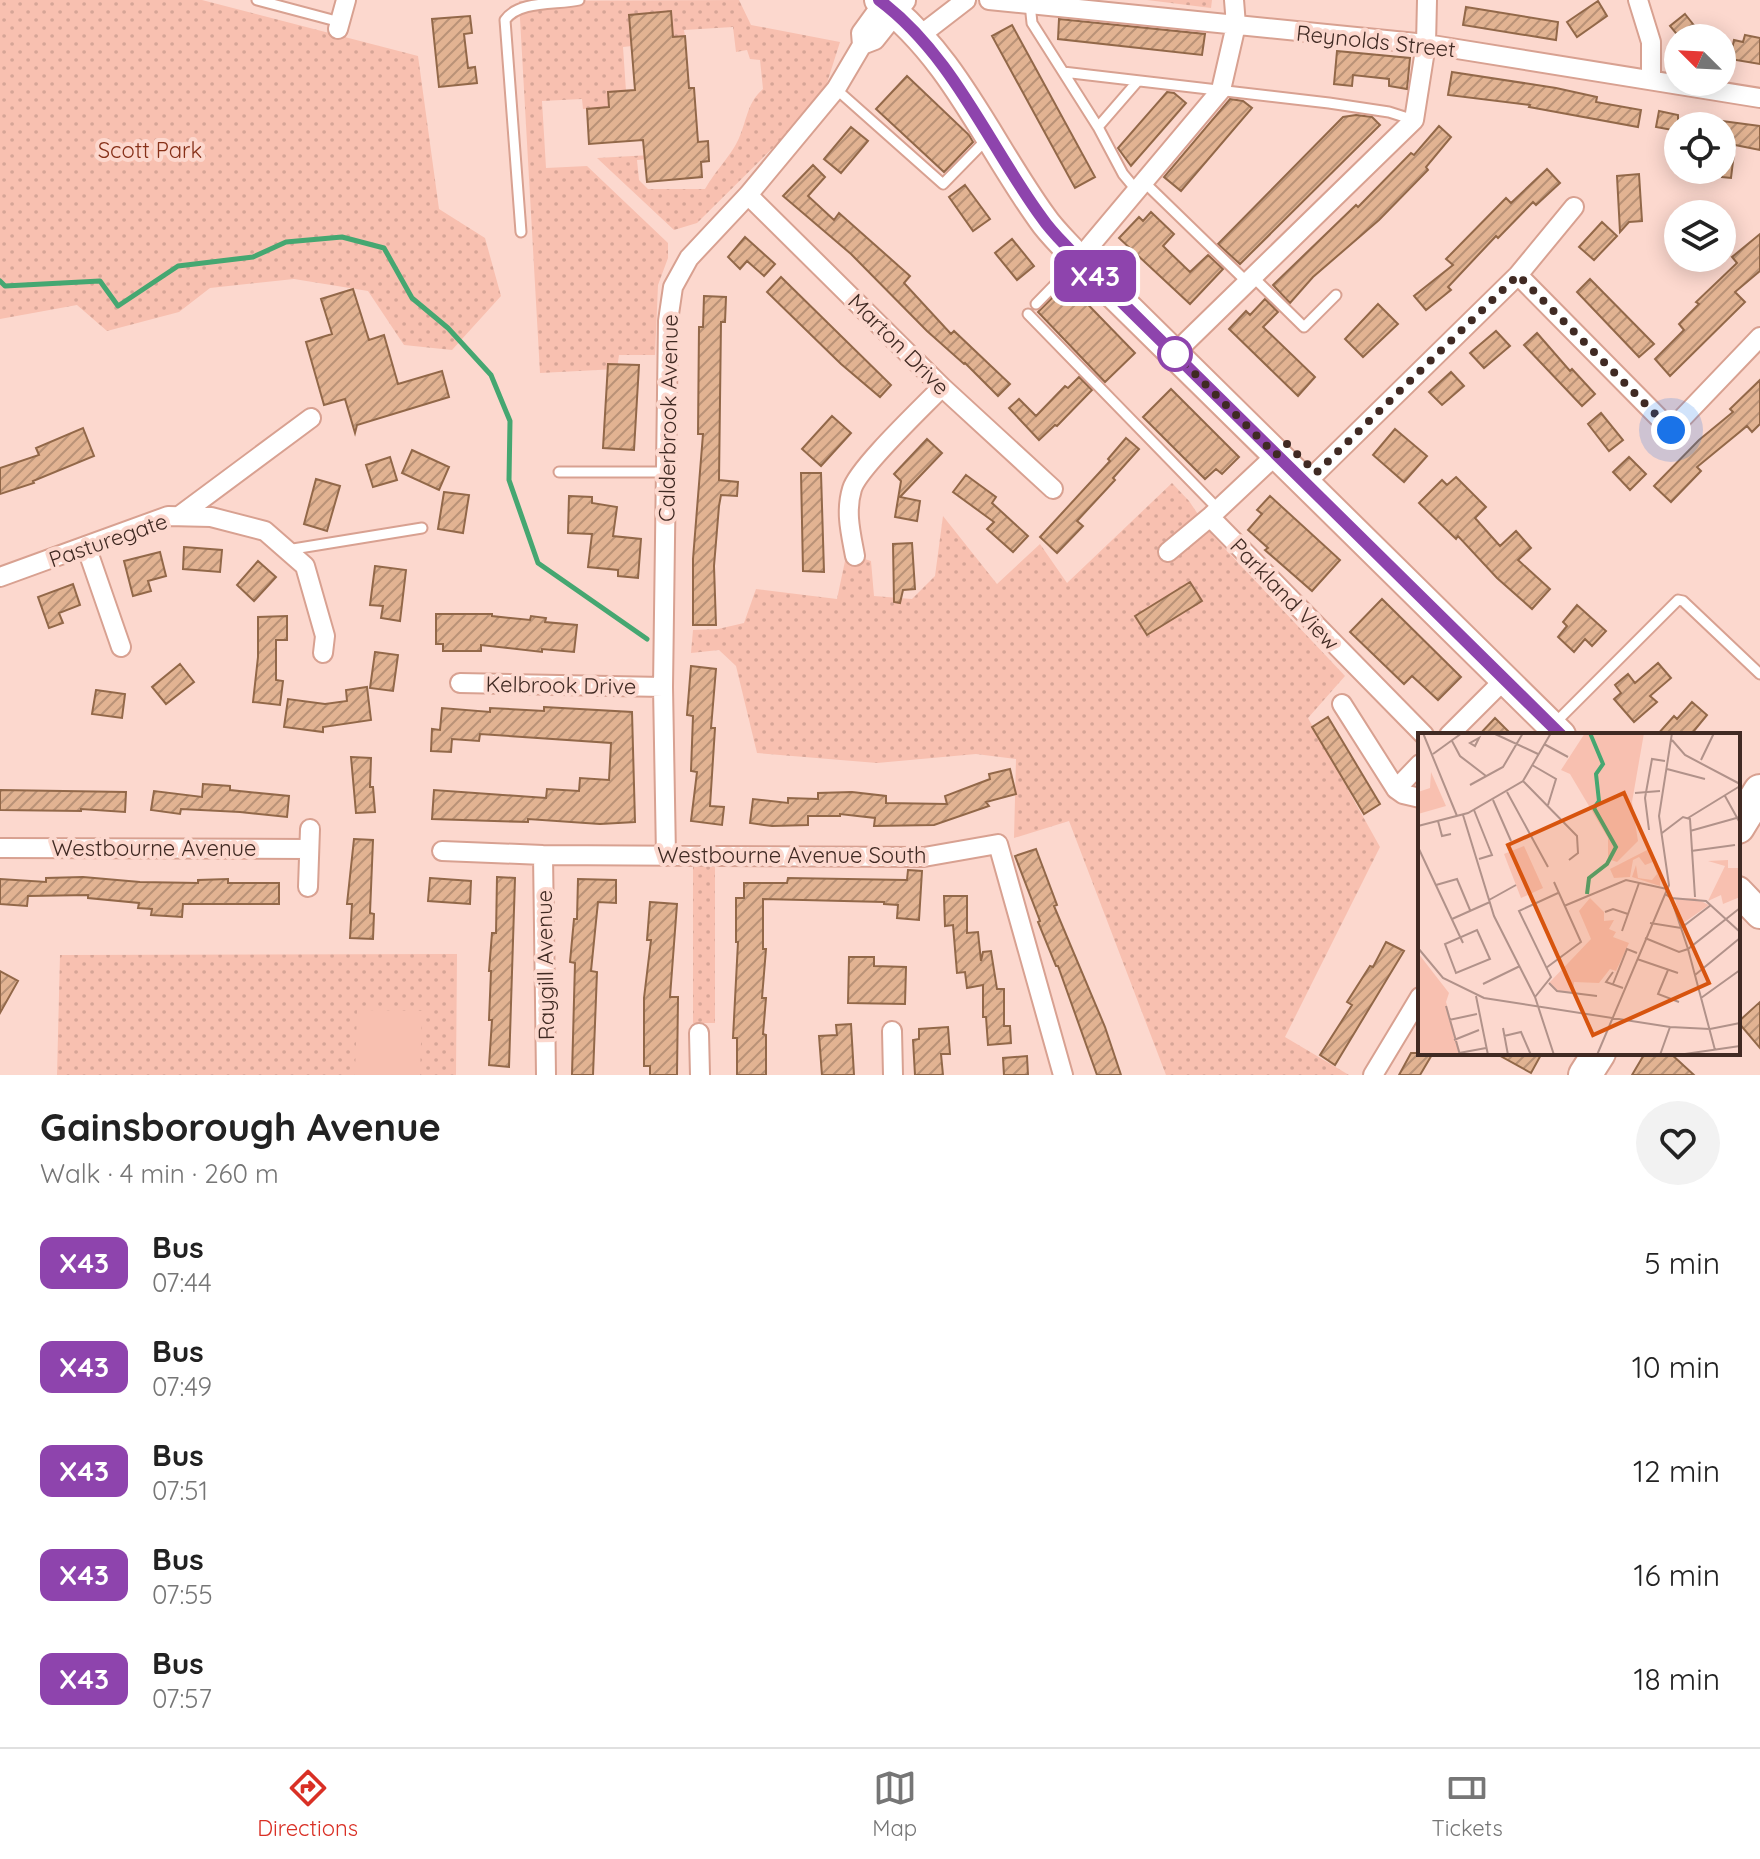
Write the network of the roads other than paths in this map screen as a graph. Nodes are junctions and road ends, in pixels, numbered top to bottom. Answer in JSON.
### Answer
{"nodes":[{"id":1,"x":257,"y":0,"type":"edge"},
{"id":2,"x":346,"y":0,"type":"edge"},
{"id":3,"x":579,"y":0,"type":"edge"},
{"id":4,"x":966,"y":0,"type":"edge"},
{"id":5,"x":989,"y":0,"type":"edge"},
{"id":6,"x":1234,"y":0,"type":"edge"},
{"id":7,"x":1427,"y":0,"type":"edge"},
{"id":8,"x":1638,"y":0,"type":"edge"},
{"id":9,"x":892,"y":3,"type":"edge"},
{"id":10,"x":1030,"y":4,"type":"junction"},
{"id":11,"x":1236,"y":25,"type":"junction"},
{"id":12,"x":339,"y":26,"type":"joint"},
{"id":13,"x":924,"y":31,"type":"junction"},
{"id":14,"x":1426,"y":44,"type":"junction"},
{"id":15,"x":1063,"y":72,"type":"junction"},
{"id":16,"x":1651,"y":79,"type":"junction"},
{"id":17,"x":1137,"y":82,"type":"junction"},
{"id":18,"x":836,"y":89,"type":"junction"},
{"id":19,"x":1221,"y":90,"type":"junction"},
{"id":20,"x":1760,"y":98,"type":"edge"},
{"id":21,"x":1414,"y":120,"type":"junction"},
{"id":22,"x":1098,"y":127,"type":"junction"},
{"id":23,"x":990,"y":137,"type":"junction"},
{"id":24,"x":1142,"y":187,"type":"junction"},
{"id":25,"x":748,"y":195,"type":"junction"},
{"id":26,"x":1574,"y":207,"type":"dead end"},
{"id":27,"x":521,"y":232,"type":"dead end"},
{"id":28,"x":1084,"y":254,"type":"junction"},
{"id":29,"x":1518,"y":275,"type":"junction"},
{"id":30,"x":1250,"y":280,"type":"junction"},
{"id":31,"x":1336,"y":295,"type":"dead end"},
{"id":32,"x":1036,"y":304,"type":"dead end"},
{"id":33,"x":1028,"y":314,"type":"dead end"},
{"id":34,"x":1760,"y":337,"type":"edge"},
{"id":35,"x":1180,"y":349,"type":"junction"},
{"id":36,"x":942,"y":387,"type":"junction"},
{"id":37,"x":311,"y":418,"type":"dead end"},
{"id":38,"x":1282,"y":450,"type":"junction"},
{"id":39,"x":559,"y":472,"type":"dead end"},
{"id":40,"x":667,"y":472,"type":"junction"},
{"id":41,"x":1311,"y":479,"type":"junction"},
{"id":42,"x":1053,"y":489,"type":"dead end"},
{"id":43,"x":1214,"y":513,"type":"junction"},
{"id":44,"x":179,"y":516,"type":"junction"},
{"id":45,"x":422,"y":528,"type":"dead end"},
{"id":46,"x":86,"y":546,"type":"junction"},
{"id":47,"x":287,"y":550,"type":"junction"},
{"id":48,"x":1168,"y":552,"type":"dead end"},
{"id":49,"x":855,"y":556,"type":"dead end"},
{"id":50,"x":0,"y":577,"type":"edge"},
{"id":51,"x":121,"y":647,"type":"dead end"},
{"id":52,"x":323,"y":653,"type":"dead end"},
{"id":53,"x":1760,"y":674,"type":"edge"},
{"id":54,"x":1509,"y":675,"type":"junction"},
{"id":55,"x":460,"y":683,"type":"dead end"},
{"id":56,"x":663,"y":687,"type":"junction"},
{"id":57,"x":1342,"y":704,"type":"dead end"},
{"id":58,"x":1564,"y":728,"type":"edge"},
{"id":59,"x":1422,"y":733,"type":"edge"},
{"id":60,"x":1451,"y":733,"type":"edge"},
{"id":61,"x":1418,"y":766,"type":"edge"},
{"id":62,"x":1396,"y":789,"type":"junction"},
{"id":63,"x":1760,"y":791,"type":"edge"},
{"id":64,"x":1418,"y":798,"type":"edge"},
{"id":65,"x":1740,"y":824,"type":"edge"},
{"id":66,"x":310,"y":829,"type":"dead end"},
{"id":67,"x":0,"y":848,"type":"edge"},
{"id":68,"x":309,"y":849,"type":"junction"},
{"id":69,"x":442,"y":851,"type":"dead end"},
{"id":70,"x":543,"y":855,"type":"junction"},
{"id":71,"x":666,"y":856,"type":"junction"},
{"id":72,"x":308,"y":887,"type":"dead end"},
{"id":73,"x":1740,"y":893,"type":"edge"},
{"id":74,"x":1740,"y":914,"type":"edge"},
{"id":75,"x":1760,"y":914,"type":"edge"},
{"id":76,"x":1760,"y":934,"type":"edge"},
{"id":77,"x":1418,"y":1000,"type":"edge"},
{"id":78,"x":892,"y":1031,"type":"dead end"},
{"id":79,"x":719,"y":1048,"type":"dead end"},
{"id":80,"x":1598,"y":1055,"type":"edge"},
{"id":81,"x":546,"y":1075,"type":"edge"},
{"id":82,"x":700,"y":1075,"type":"edge"},
{"id":83,"x":893,"y":1075,"type":"edge"},
{"id":84,"x":1063,"y":1075,"type":"edge"},
{"id":85,"x":1373,"y":1075,"type":"edge"},
{"id":86,"x":1585,"y":1075,"type":"edge"}],
"edges":[{"from":1,"to":12,"type":"lane"},
{"from":2,"to":12,"type":"street"},
{"from":3,"to":27,"type":"lane"},
{"from":4,"to":13,"type":"street"},
{"from":5,"to":10,"type":"street","name":"Reynolds Street"},
{"from":6,"to":11,"type":"street"},
{"from":7,"to":14,"type":"street"},
{"from":8,"to":16,"type":"street"},
{"from":9,"to":13,"type":"main road"},
{"from":9,"to":18,"type":"street","name":"Calderbrook Avenue"},
{"from":10,"to":11,"type":"street","name":"Reynolds Street"},
{"from":10,"to":15,"type":"lane"},
{"from":11,"to":14,"type":"street","name":"Reynolds Street"},
{"from":11,"to":19,"type":"street"},
{"from":13,"to":23,"type":"main road"},
{"from":13,"to":28,"type":"main road"},
{"from":14,"to":16,"type":"street","name":"Reynolds Street"},
{"from":14,"to":21,"type":"street"},
{"from":15,"to":17,"type":"lane"},
{"from":15,"to":22,"type":"lane"},
{"from":16,"to":20,"type":"street","name":"Reynolds Street"},
{"from":17,"to":19,"type":"lane"},
{"from":17,"to":22,"type":"lane"},
{"from":18,"to":23,"type":"lane"},
{"from":18,"to":25,"type":"street","name":"Calderbrook Avenue"},
{"from":19,"to":21,"type":"lane"},
{"from":19,"to":24,"type":"street"},
{"from":21,"to":30,"type":"street"},
{"from":22,"to":24,"type":"lane"},
{"from":23,"to":28,"type":"main road"},
{"from":24,"to":28,"type":"street"},
{"from":24,"to":30,"type":"lane"},
{"from":25,"to":36,"type":"street","name":"Marton Drive"},
{"from":25,"to":40,"type":"street","name":"Calderbrook Avenue"},
{"from":26,"to":29,"type":"street"},
{"from":28,"to":32,"type":"lane"},
{"from":28,"to":35,"type":"main road"},
{"from":29,"to":34,"type":"street"},
{"from":29,"to":41,"type":"street"},
{"from":30,"to":31,"type":"lane"},
{"from":30,"to":35,"type":"street"},
{"from":33,"to":43,"type":"lane"},
{"from":35,"to":38,"type":"main road"},
{"from":36,"to":42,"type":"street","name":"Marton Drive"},
{"from":36,"to":49,"type":"street"},
{"from":37,"to":44,"type":"street"},
{"from":38,"to":41,"type":"main road"},
{"from":38,"to":43,"type":"street"},
{"from":39,"to":40,"type":"lane"},
{"from":40,"to":56,"type":"street","name":"Calderbrook Avenue"},
{"from":41,"to":54,"type":"main road"},
{"from":43,"to":48,"type":"street"},
{"from":43,"to":59,"type":"street","name":"Parkland View"},
{"from":44,"to":46,"type":"street","name":"Pasturegate"},
{"from":44,"to":47,"type":"street","name":"Pasturegate"},
{"from":45,"to":47,"type":"lane"},
{"from":46,"to":50,"type":"street","name":"Pasturegate"},
{"from":46,"to":51,"type":"street"},
{"from":47,"to":52,"type":"street","name":"Pasturegate"},
{"from":53,"to":58,"type":"lane"},
{"from":54,"to":58,"type":"main road"},
{"from":54,"to":60,"type":"street"},
{"from":55,"to":56,"type":"street","name":"Kelbrook Drive"},
{"from":56,"to":71,"type":"street","name":"Calderbrook Avenue"},
{"from":57,"to":62,"type":"street"},
{"from":61,"to":62,"type":"street"},
{"from":62,"to":64,"type":"street"},
{"from":63,"to":65,"type":"highway"},
{"from":66,"to":68,"type":"street"},
{"from":67,"to":68,"type":"street","name":"Westbourne Avenue"},
{"from":68,"to":72,"type":"street"},
{"from":69,"to":70,"type":"street","name":"Westbourne Avenue South"},
{"from":70,"to":71,"type":"street","name":"Westbourne Avenue South"},
{"from":70,"to":81,"type":"street","name":"Raygill Avenue"},
{"from":71,"to":84,"type":"street","name":"Westbourne Avenue South"},
{"from":73,"to":75,"type":"main road"},
{"from":74,"to":76,"type":"main road"},
{"from":77,"to":85,"type":"street"},
{"from":78,"to":83,"type":"street"},
{"from":79,"to":82,"type":"street"},
{"from":80,"to":86,"type":"highway"}]}
